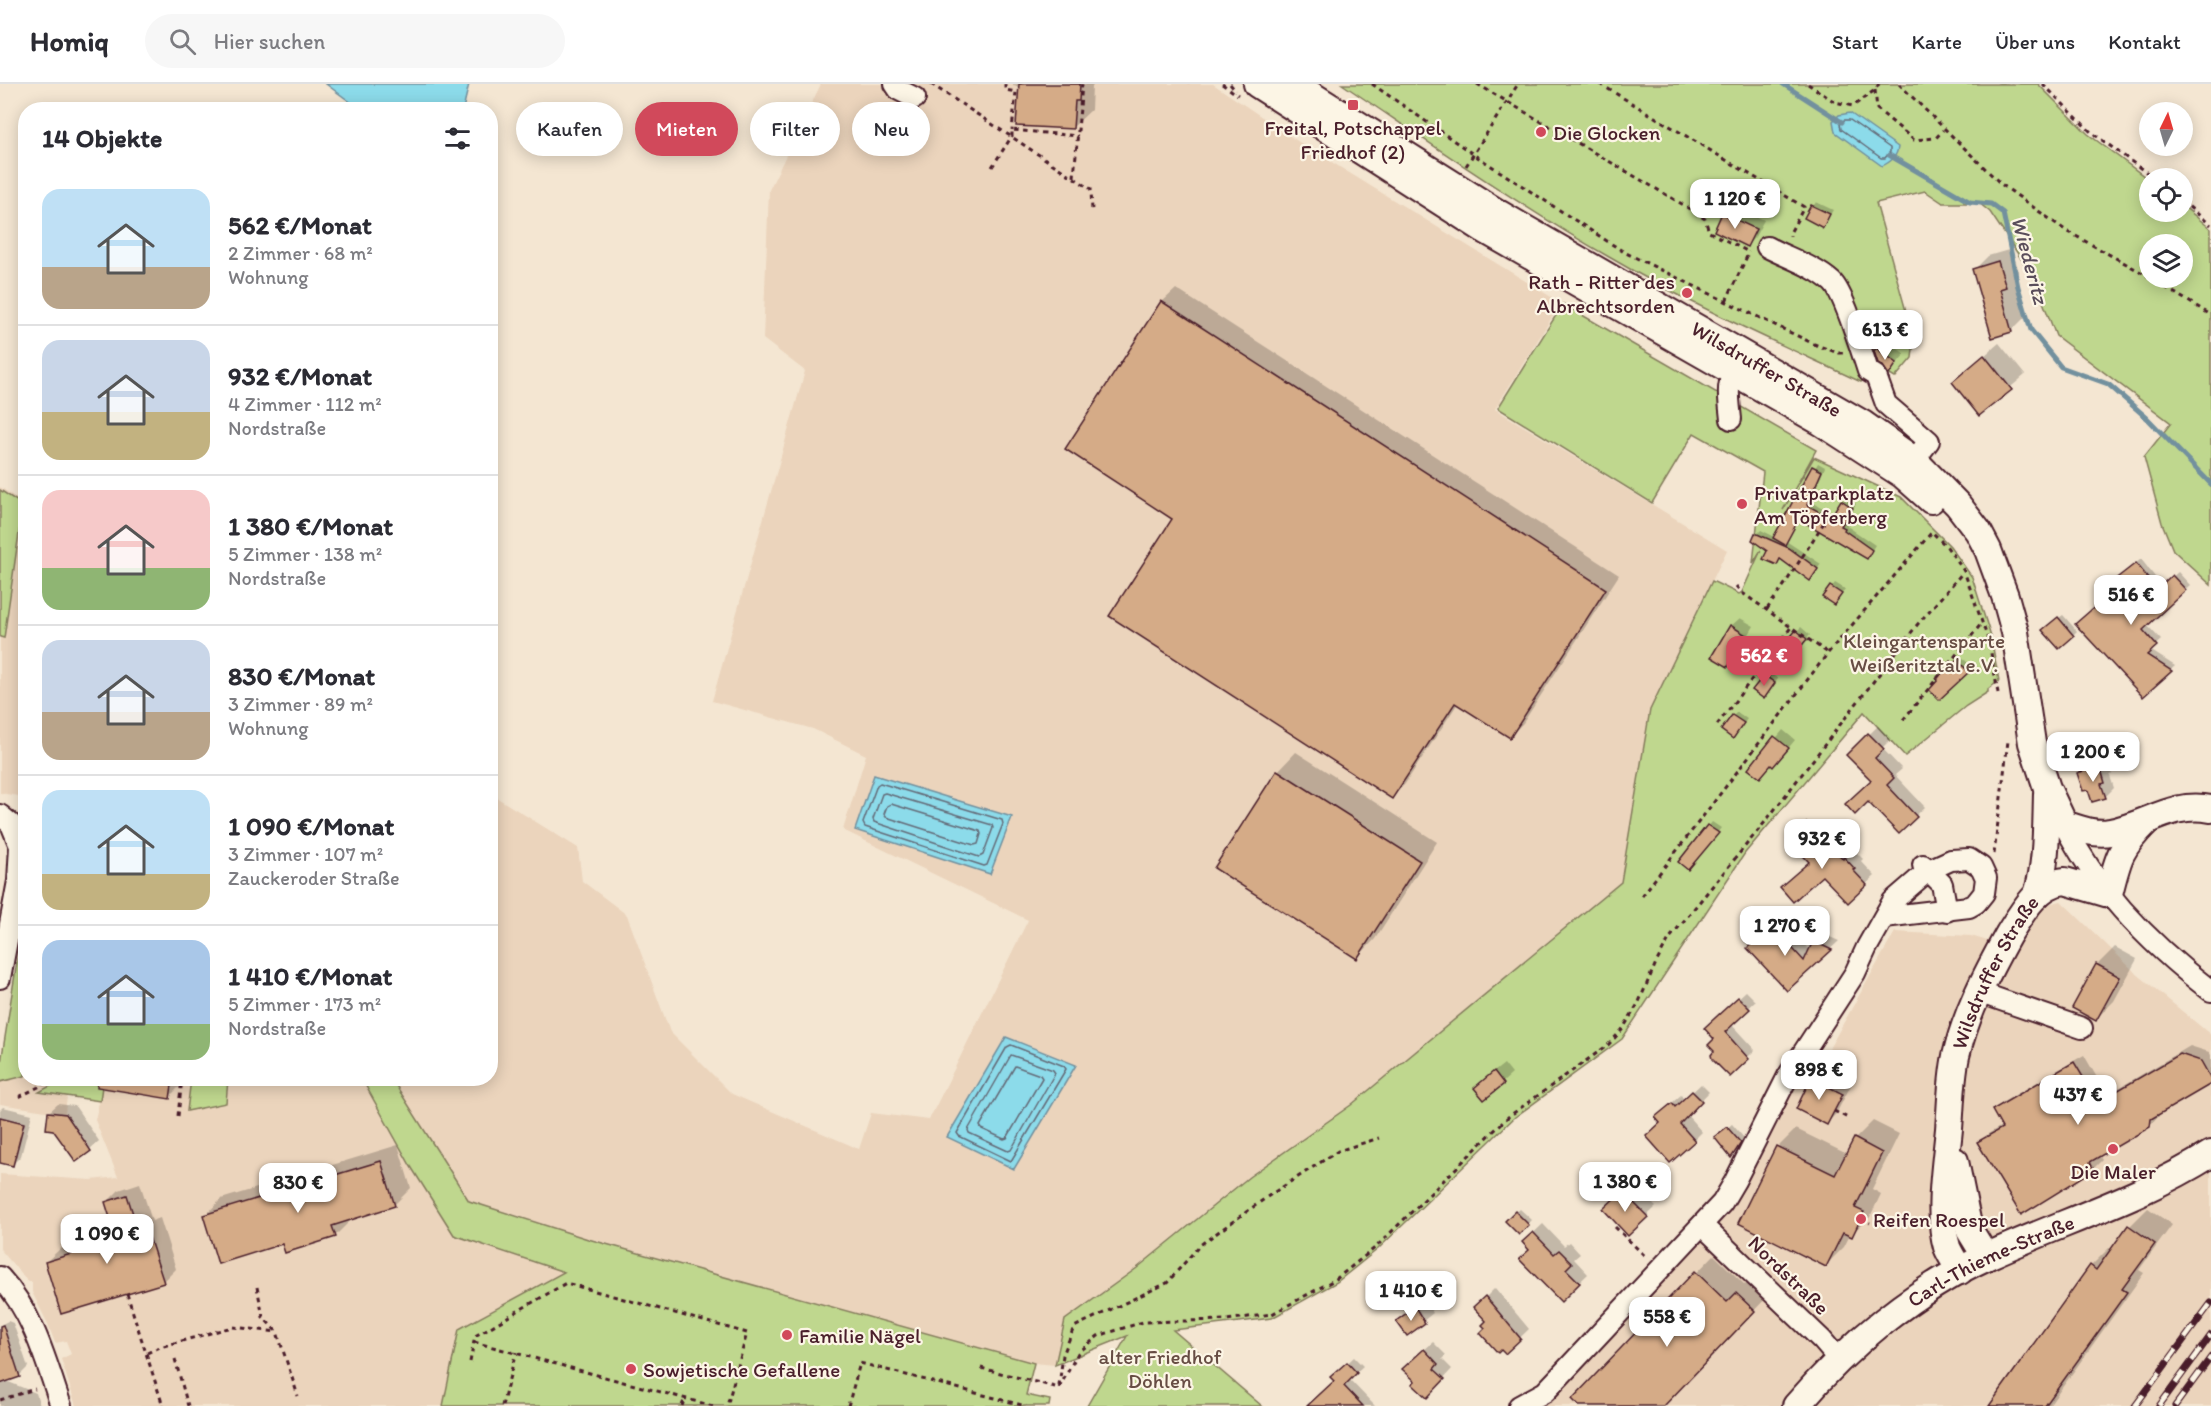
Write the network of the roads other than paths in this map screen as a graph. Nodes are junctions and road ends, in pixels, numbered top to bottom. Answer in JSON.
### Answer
{"nodes":[{"id":1,"x":895,"y":84,"type":"edge"},
{"id":2,"x":1257,"y":84,"type":"edge"},
{"id":3,"x":1294,"y":84,"type":"edge"},
{"id":4,"x":915,"y":98,"type":"dead end"},
{"id":5,"x":1313,"y":98,"type":"edge"},
{"id":6,"x":1758,"y":249,"type":"road end"},
{"id":7,"x":1736,"y":363,"type":"junction"},
{"id":8,"x":1731,"y":419,"type":"dead end"},
{"id":9,"x":1909,"y":467,"type":"junction"},
{"id":10,"x":2047,"y":788,"type":"junction"},
{"id":11,"x":2211,"y":809,"type":"edge"},
{"id":12,"x":0,"y":815,"type":"edge"},
{"id":13,"x":2152,"y":817,"type":"junction"},
{"id":14,"x":2064,"y":824,"type":"junction"},
{"id":15,"x":18,"y":841,"type":"edge"},
{"id":16,"x":1926,"y":868,"type":"junction"},
{"id":17,"x":18,"y":881,"type":"edge"},
{"id":18,"x":2109,"y":894,"type":"junction"},
{"id":19,"x":2037,"y":895,"type":"junction"},
{"id":20,"x":1947,"y":911,"type":"junction"},
{"id":21,"x":1884,"y":917,"type":"junction"},
{"id":22,"x":0,"y":978,"type":"edge"},
{"id":23,"x":2211,"y":991,"type":"edge"},
{"id":24,"x":1978,"y":992,"type":"junction"},
{"id":25,"x":2082,"y":1028,"type":"dead end"},
{"id":26,"x":1949,"y":1125,"type":"junction"},
{"id":27,"x":2211,"y":1154,"type":"edge"},
{"id":28,"x":1702,"y":1225,"type":"junction"},
{"id":29,"x":1986,"y":1257,"type":"junction"},
{"id":30,"x":1960,"y":1271,"type":"junction"},
{"id":31,"x":0,"y":1277,"type":"edge"},
{"id":32,"x":1840,"y":1361,"type":"junction"},
{"id":33,"x":61,"y":1406,"type":"edge"},
{"id":34,"x":1519,"y":1406,"type":"edge"},
{"id":35,"x":1796,"y":1406,"type":"edge"}],
"edges":[{"from":1,"to":4,"type":"street"},
{"from":2,"to":5,"type":"main road","name":"Wilsdruffer Straße"},
{"from":3,"to":5,"type":"main road","name":"Wilsdruffer Straße"},
{"from":5,"to":7,"type":"main road","name":"Wilsdruffer Straße"},
{"from":6,"to":9,"type":"street"},
{"from":7,"to":8,"type":"street"},
{"from":7,"to":9,"type":"main road","name":"Wilsdruffer Straße"},
{"from":9,"to":10,"type":"main road","name":"Wilsdruffer Straße"},
{"from":10,"to":14,"type":"main road","name":"Wilsdruffer Straße"},
{"from":10,"to":19,"type":"main road","name":"Wilsdruffer Straße"},
{"from":11,"to":13,"type":"main road"},
{"from":12,"to":15,"type":"street"},
{"from":13,"to":14,"type":"main road"},
{"from":13,"to":18,"type":"main road"},
{"from":14,"to":18,"type":"street","name":"Wilsdruffer Straße"},
{"from":16,"to":20,"type":"street"},
{"from":16,"to":20,"type":"street"},
{"from":16,"to":21,"type":"street"},
{"from":17,"to":22,"type":"street"},
{"from":18,"to":19,"type":"main road"},
{"from":18,"to":23,"type":"street","name":"Wilsdruffer Straße"},
{"from":19,"to":24,"type":"main road","name":"Wilsdruffer Straße"},
{"from":20,"to":21,"type":"street"},
{"from":21,"to":28,"type":"street"},
{"from":24,"to":25,"type":"street"},
{"from":24,"to":26,"type":"main road","name":"Wilsdruffer Straße"},
{"from":26,"to":29,"type":"main road","name":"Wilsdruffer Straße"},
{"from":26,"to":30,"type":"main road","name":"Wilsdruffer Straße"},
{"from":27,"to":29,"type":"main road","name":"Carl-Thieme-Straße"},
{"from":28,"to":32,"type":"street","name":"Nordstraße"},
{"from":28,"to":34,"type":"street"},
{"from":29,"to":30,"type":"main road","name":"Carl-Thieme-Straße"},
{"from":30,"to":32,"type":"main road","name":"Carl-Thieme-Straße"},
{"from":31,"to":33,"type":"street"},
{"from":32,"to":35,"type":"main road","name":"Carl-Thieme-Straße"}]}
